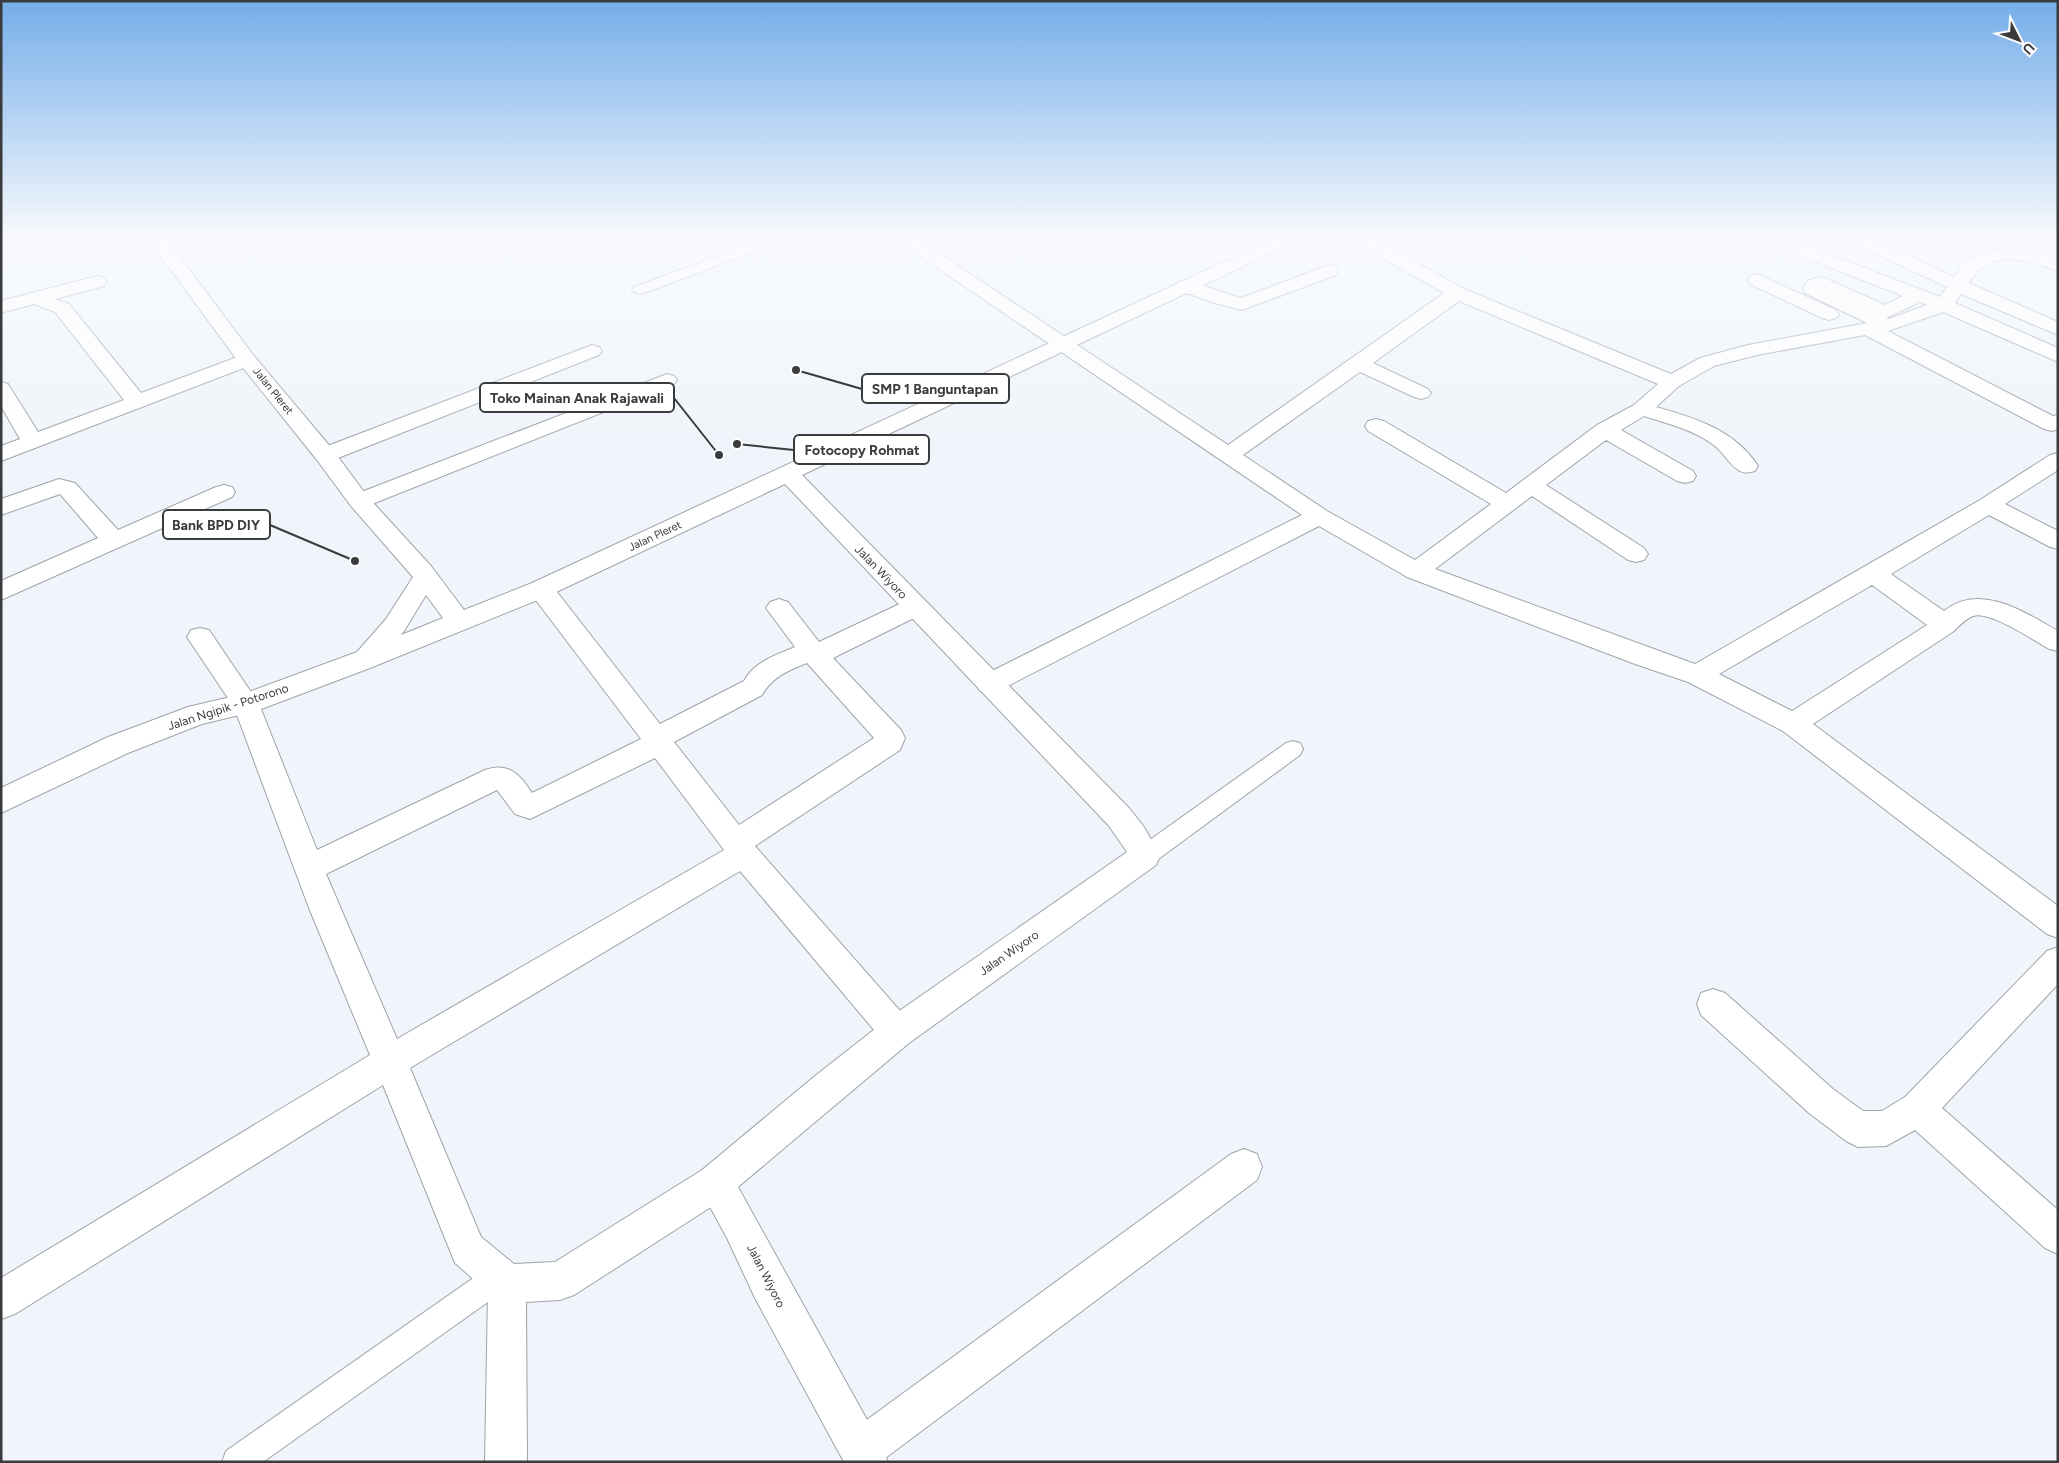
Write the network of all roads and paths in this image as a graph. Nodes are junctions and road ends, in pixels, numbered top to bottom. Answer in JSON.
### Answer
{"nodes":[{"id":1,"x":13,"y":304,"type":"edge"},
{"id":2,"x":52,"y":304,"type":"edge"},
{"id":3,"x":206,"y":304,"type":"edge"},
{"id":4,"x":1003,"y":304,"type":"edge"},
{"id":5,"x":1146,"y":304,"type":"edge"},
{"id":6,"x":1441,"y":304,"type":"edge"},
{"id":7,"x":1484,"y":304,"type":"edge"},
{"id":8,"x":1780,"y":304,"type":"edge"},
{"id":9,"x":1814,"y":304,"type":"edge"},
{"id":10,"x":1835,"y":304,"type":"edge"},
{"id":11,"x":1868,"y":304,"type":"edge"},
{"id":12,"x":1902,"y":304,"type":"edge"},
{"id":13,"x":2001,"y":304,"type":"edge"},
{"id":14,"x":1944,"y":305,"type":"joint"},
{"id":15,"x":1,"y":307,"type":"edge"},
{"id":16,"x":1771,"y":310,"type":"dead end"},
{"id":17,"x":1872,"y":328,"type":"junction"},
{"id":18,"x":2058,"y":329,"type":"edge"},
{"id":19,"x":1062,"y":344,"type":"junction"},
{"id":20,"x":592,"y":351,"type":"dead end"},
{"id":21,"x":2058,"y":356,"type":"edge"},
{"id":22,"x":247,"y":360,"type":"junction"},
{"id":23,"x":1359,"y":364,"type":"junction"},
{"id":24,"x":668,"y":380,"type":"dead end"},
{"id":25,"x":1672,"y":382,"type":"junction"},
{"id":26,"x":1,"y":388,"type":"edge"},
{"id":27,"x":1421,"y":393,"type":"dead end"},
{"id":28,"x":138,"y":402,"type":"junction"},
{"id":29,"x":1642,"y":409,"type":"junction"},
{"id":30,"x":2058,"y":421,"type":"edge"},
{"id":31,"x":1376,"y":426,"type":"dead end"},
{"id":32,"x":1605,"y":430,"type":"junction"},
{"id":33,"x":33,"y":442,"type":"junction"},
{"id":34,"x":1,"y":454,"type":"edge"},
{"id":35,"x":1226,"y":455,"type":"junction"},
{"id":36,"x":325,"y":456,"type":"junction"},
{"id":37,"x":2058,"y":460,"type":"edge"},
{"id":38,"x":1748,"y":466,"type":"dead end"},
{"id":39,"x":788,"y":473,"type":"junction"},
{"id":40,"x":1685,"y":476,"type":"dead end"},
{"id":41,"x":1531,"y":485,"type":"junction"},
{"id":42,"x":224,"y":492,"type":"dead end"},
{"id":43,"x":359,"y":501,"type":"junction"},
{"id":44,"x":1506,"y":503,"type":"junction"},
{"id":45,"x":1988,"y":505,"type":"junction"},
{"id":46,"x":1,"y":508,"type":"edge"},
{"id":47,"x":1320,"y":516,"type":"junction"},
{"id":48,"x":2056,"y":537,"type":"edge"},
{"id":49,"x":114,"y":541,"type":"junction"},
{"id":50,"x":1636,"y":554,"type":"dead end"},
{"id":51,"x":1416,"y":571,"type":"junction"},
{"id":52,"x":1873,"y":573,"type":"junction"},
{"id":53,"x":425,"y":577,"type":"junction"},
{"id":54,"x":541,"y":589,"type":"junction"},
{"id":55,"x":1,"y":592,"type":"edge"},
{"id":56,"x":915,"y":607,"type":"junction"},
{"id":57,"x":779,"y":608,"type":"dead end"},
{"id":58,"x":458,"y":621,"type":"junction"},
{"id":59,"x":1945,"y":625,"type":"junction"},
{"id":60,"x":2053,"y":634,"type":"edge"},
{"id":61,"x":200,"y":638,"type":"dead end"},
{"id":62,"x":813,"y":652,"type":"junction"},
{"id":63,"x":361,"y":662,"type":"junction"},
{"id":64,"x":1697,"y":674,"type":"junction"},
{"id":65,"x":989,"y":684,"type":"junction"},
{"id":66,"x":246,"y":704,"type":"junction"},
{"id":67,"x":1793,"y":724,"type":"junction"},
{"id":68,"x":658,"y":741,"type":"junction"},
{"id":69,"x":1294,"y":749,"type":"dead end"},
{"id":70,"x":1,"y":801,"type":"edge"},
{"id":71,"x":740,"y":848,"type":"junction"},
{"id":72,"x":1145,"y":856,"type":"junction"},
{"id":73,"x":309,"y":868,"type":"junction"},
{"id":74,"x":2058,"y":924,"type":"edge"},
{"id":75,"x":2058,"y":961,"type":"edge"},
{"id":76,"x":1713,"y":1004,"type":"dead end"},
{"id":77,"x":897,"y":1032,"type":"junction"},
{"id":78,"x":389,"y":1062,"type":"junction"},
{"id":79,"x":1917,"y":1109,"type":"junction"},
{"id":80,"x":1244,"y":1167,"type":"dead end"},
{"id":81,"x":715,"y":1183,"type":"junction"},
{"id":82,"x":2058,"y":1234,"type":"edge"},
{"id":83,"x":503,"y":1281,"type":"junction"},
{"id":84,"x":1,"y":1300,"type":"edge"},
{"id":85,"x":864,"y":1456,"type":"edge"},
{"id":86,"x":237,"y":1462,"type":"edge"},
{"id":87,"x":506,"y":1462,"type":"edge"}],
"edges":[{"from":1,"to":15,"type":"street"},
{"from":2,"to":28,"type":"street"},
{"from":3,"to":22,"type":"street","name":"Jalan Pleret"},
{"from":4,"to":19,"type":"street"},
{"from":5,"to":19,"type":"street","name":"Jalan Pleret"},
{"from":6,"to":23,"type":"street"},
{"from":7,"to":25,"type":"street"},
{"from":8,"to":16,"type":"street"},
{"from":9,"to":17,"type":"street"},
{"from":10,"to":17,"type":"street"},
{"from":11,"to":12,"type":"street"},
{"from":13,"to":18,"type":"street"},
{"from":14,"to":17,"type":"street"},
{"from":14,"to":21,"type":"street"},
{"from":17,"to":25,"type":"street"},
{"from":17,"to":30,"type":"street"},
{"from":19,"to":35,"type":"street"},
{"from":19,"to":39,"type":"street","name":"Jalan Pleret"},
{"from":20,"to":36,"type":"street"},
{"from":22,"to":28,"type":"street"},
{"from":22,"to":36,"type":"street","name":"Jalan Pleret"},
{"from":23,"to":27,"type":"street"},
{"from":23,"to":35,"type":"street"},
{"from":24,"to":43,"type":"street"},
{"from":25,"to":29,"type":"street"},
{"from":26,"to":33,"type":"street"},
{"from":28,"to":33,"type":"street"},
{"from":29,"to":32,"type":"street"},
{"from":29,"to":38,"type":"street"},
{"from":31,"to":44,"type":"street"},
{"from":32,"to":40,"type":"street"},
{"from":32,"to":41,"type":"street"},
{"from":33,"to":34,"type":"street"},
{"from":35,"to":47,"type":"street"},
{"from":36,"to":43,"type":"street","name":"Jalan Pleret"},
{"from":37,"to":45,"type":"street"},
{"from":39,"to":54,"type":"street","name":"Jalan Pleret"},
{"from":39,"to":56,"type":"street","name":"Jalan Wiyoro"},
{"from":41,"to":44,"type":"street"},
{"from":41,"to":50,"type":"street"},
{"from":42,"to":49,"type":"street"},
{"from":43,"to":53,"type":"street","name":"Jalan Pleret"},
{"from":44,"to":51,"type":"street"},
{"from":45,"to":48,"type":"street"},
{"from":45,"to":52,"type":"street"},
{"from":46,"to":49,"type":"street"},
{"from":47,"to":51,"type":"street"},
{"from":47,"to":65,"type":"street"},
{"from":49,"to":55,"type":"street"},
{"from":51,"to":64,"type":"street"},
{"from":52,"to":59,"type":"street"},
{"from":52,"to":64,"type":"street"},
{"from":53,"to":58,"type":"street","name":"Jalan Pleret"},
{"from":53,"to":63,"type":"street"},
{"from":54,"to":58,"type":"street","name":"Jalan Pleret"},
{"from":54,"to":68,"type":"street"},
{"from":56,"to":62,"type":"street"},
{"from":56,"to":65,"type":"street","name":"Jalan Wiyoro"},
{"from":57,"to":62,"type":"street"},
{"from":58,"to":63,"type":"street","name":"Jalan Ngipik - Potorono"},
{"from":59,"to":60,"type":"street"},
{"from":59,"to":67,"type":"street"},
{"from":61,"to":66,"type":"street"},
{"from":62,"to":68,"type":"street"},
{"from":62,"to":71,"type":"street"},
{"from":63,"to":66,"type":"street","name":"Jalan Ngipik - Potorono"},
{"from":64,"to":67,"type":"street"},
{"from":65,"to":72,"type":"street","name":"Jalan Wiyoro"},
{"from":66,"to":70,"type":"street","name":"Jalan Ngipik - Potorono"},
{"from":66,"to":73,"type":"street"},
{"from":67,"to":74,"type":"street"},
{"from":68,"to":71,"type":"street"},
{"from":68,"to":73,"type":"street"},
{"from":69,"to":72,"type":"lane"},
{"from":71,"to":77,"type":"street"},
{"from":71,"to":78,"type":"street"},
{"from":72,"to":77,"type":"street","name":"Jalan Wiyoro"},
{"from":73,"to":78,"type":"street"},
{"from":75,"to":79,"type":"street"},
{"from":76,"to":79,"type":"street"},
{"from":77,"to":81,"type":"street","name":"Jalan Wiyoro"},
{"from":78,"to":83,"type":"street"},
{"from":78,"to":84,"type":"street"},
{"from":79,"to":82,"type":"street"},
{"from":80,"to":85,"type":"street"},
{"from":81,"to":83,"type":"street"},
{"from":81,"to":85,"type":"street","name":"Jalan Wiyoro"},
{"from":83,"to":86,"type":"lane"},
{"from":83,"to":87,"type":"street"}]}
